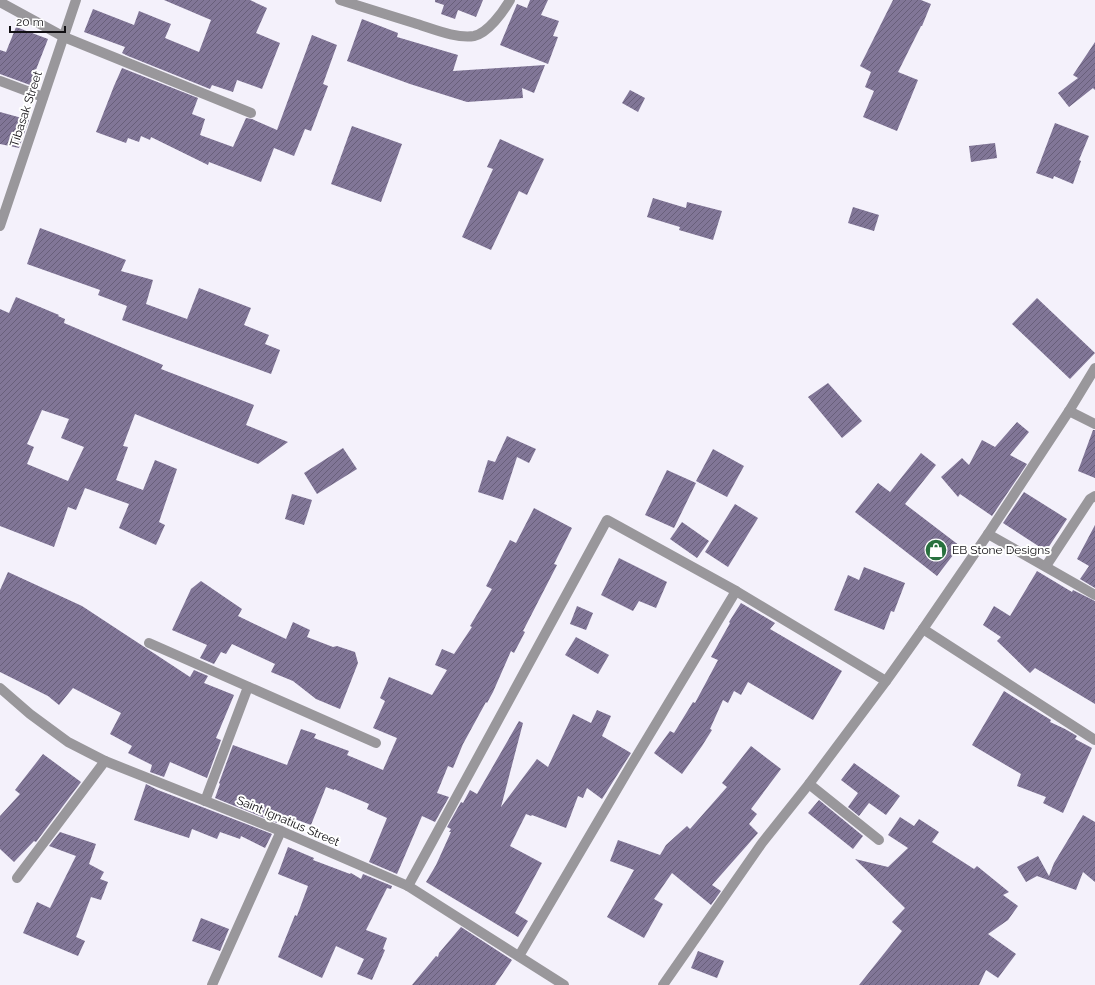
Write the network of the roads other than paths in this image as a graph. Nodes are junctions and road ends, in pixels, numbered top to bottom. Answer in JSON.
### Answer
{"nodes":[{"id":1,"x":76,"y":0,"type":"edge"},
{"id":2,"x":340,"y":0,"type":"edge"},
{"id":3,"x":510,"y":0,"type":"edge"},
{"id":4,"x":0,"y":2,"type":"edge"},
{"id":5,"x":64,"y":37,"type":"junction"},
{"id":6,"x":0,"y":81,"type":"edge"},
{"id":7,"x":43,"y":97,"type":"junction"},
{"id":8,"x":251,"y":113,"type":"dead end"},
{"id":9,"x":0,"y":226,"type":"edge"},
{"id":10,"x":1095,"y":368,"type":"edge"},
{"id":11,"x":1069,"y":412,"type":"junction"},
{"id":12,"x":1095,"y":424,"type":"edge"},
{"id":13,"x":1095,"y":496,"type":"edge"},
{"id":14,"x":988,"y":534,"type":"junction"},
{"id":15,"x":1046,"y":566,"type":"junction"},
{"id":16,"x":736,"y":591,"type":"junction"},
{"id":17,"x":1095,"y":595,"type":"edge"},
{"id":18,"x":923,"y":629,"type":"junction"},
{"id":19,"x":149,"y":643,"type":"dead end"},
{"id":20,"x":886,"y":681,"type":"junction"},
{"id":21,"x":248,"y":687,"type":"junction"},
{"id":22,"x":0,"y":688,"type":"edge"},
{"id":23,"x":1095,"y":740,"type":"edge"},
{"id":24,"x":376,"y":743,"type":"dead end"},
{"id":25,"x":105,"y":761,"type":"junction"},
{"id":26,"x":809,"y":784,"type":"junction"},
{"id":27,"x":205,"y":801,"type":"junction"},
{"id":28,"x":281,"y":831,"type":"junction"},
{"id":29,"x":879,"y":840,"type":"dead end"},
{"id":30,"x":17,"y":878,"type":"dead end"},
{"id":31,"x":408,"y":886,"type":"junction"},
{"id":32,"x":519,"y":956,"type":"junction"},
{"id":33,"x":212,"y":985,"type":"edge"},
{"id":34,"x":564,"y":985,"type":"edge"},
{"id":35,"x":663,"y":985,"type":"edge"}],
"edges":[{"from":1,"to":5,"type":"street","name":"Tibasak Street"},
{"from":2,"to":3,"type":"street"},
{"from":4,"to":5,"type":"street"},
{"from":5,"to":7,"type":"street","name":"Tibasak Street"},
{"from":5,"to":8,"type":"street"},
{"from":6,"to":7,"type":"street"},
{"from":7,"to":9,"type":"street","name":"Tibasak Street"},
{"from":10,"to":11,"type":"street"},
{"from":11,"to":12,"type":"street"},
{"from":11,"to":14,"type":"street"},
{"from":13,"to":15,"type":"street"},
{"from":14,"to":15,"type":"street"},
{"from":14,"to":18,"type":"street"},
{"from":15,"to":17,"type":"street"},
{"from":16,"to":20,"type":"street"},
{"from":16,"to":31,"type":"street"},
{"from":16,"to":32,"type":"street"},
{"from":18,"to":20,"type":"street"},
{"from":18,"to":23,"type":"street"},
{"from":19,"to":21,"type":"street"},
{"from":20,"to":26,"type":"street"},
{"from":21,"to":24,"type":"street"},
{"from":21,"to":27,"type":"street"},
{"from":22,"to":25,"type":"street","name":"Saint Ignatius Street"},
{"from":25,"to":27,"type":"street","name":"Saint Ignatius Street"},
{"from":25,"to":30,"type":"street"},
{"from":26,"to":29,"type":"street"},
{"from":26,"to":35,"type":"street"},
{"from":27,"to":28,"type":"street","name":"Saint Ignatius Street"},
{"from":28,"to":31,"type":"street","name":"Saint Ignatius Street"},
{"from":28,"to":33,"type":"street"},
{"from":31,"to":32,"type":"street","name":"Saint Ignatius Street"},
{"from":32,"to":34,"type":"street","name":"Saint Ignatius Street"}]}
